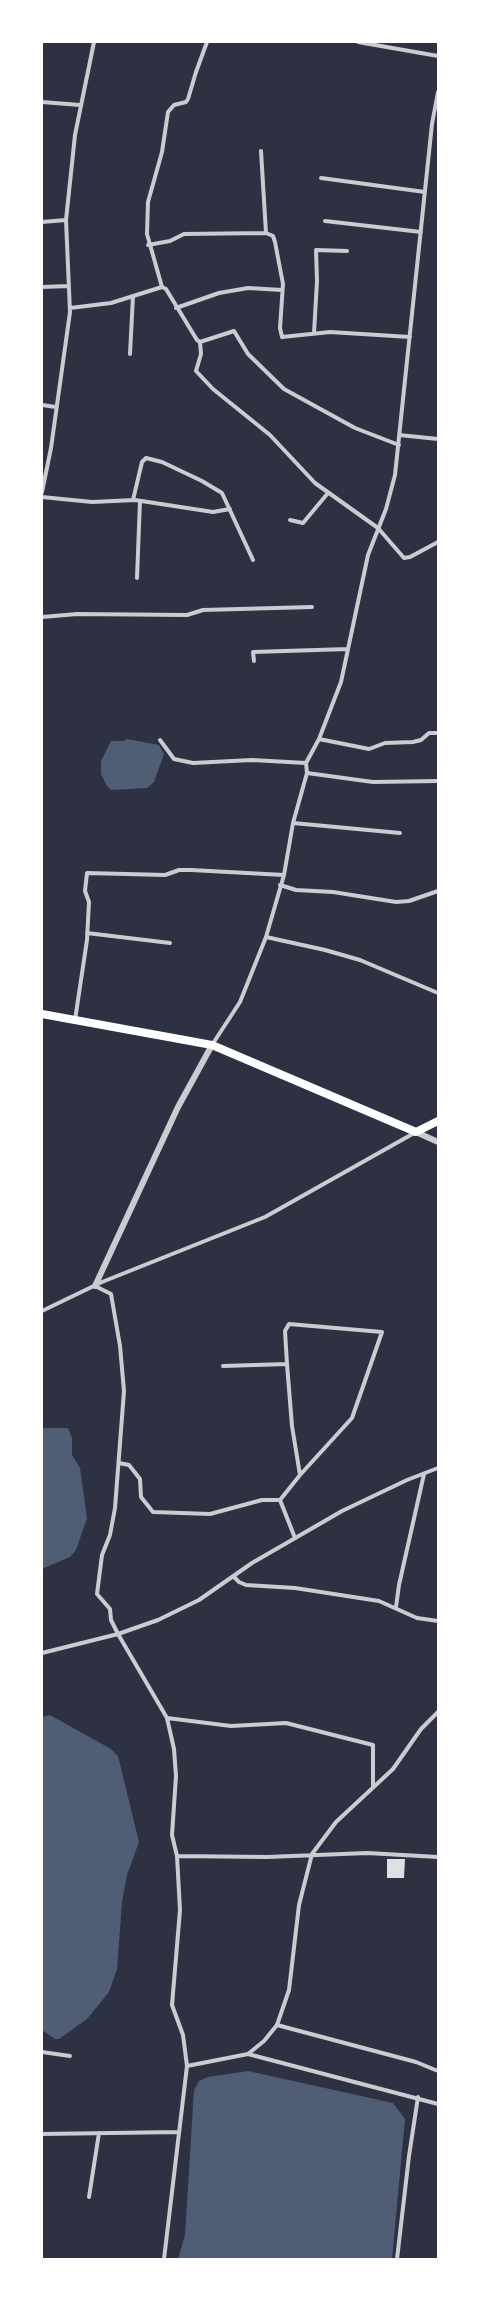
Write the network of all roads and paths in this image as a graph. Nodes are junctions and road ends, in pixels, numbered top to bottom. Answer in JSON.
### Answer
{"nodes":[{"id":1,"x":94,"y":42,"type":"edge"},
{"id":2,"x":207,"y":42,"type":"edge"},
{"id":3,"x":358,"y":42,"type":"edge"},
{"id":4,"x":438,"y":56,"type":"edge"},
{"id":5,"x":438,"y":92,"type":"edge"},
{"id":6,"x":42,"y":102,"type":"edge"},
{"id":7,"x":80,"y":105,"type":"junction"},
{"id":8,"x":261,"y":151,"type":"dead end"},
{"id":9,"x":321,"y":178,"type":"dead end"},
{"id":10,"x":425,"y":192,"type":"junction"},
{"id":11,"x":66,"y":220,"type":"junction"},
{"id":12,"x":325,"y":221,"type":"dead end"},
{"id":13,"x":42,"y":222,"type":"edge"},
{"id":14,"x":421,"y":232,"type":"junction"},
{"id":15,"x":266,"y":233,"type":"junction"},
{"id":16,"x":148,"y":245,"type":"junction"},
{"id":17,"x":347,"y":251,"type":"dead end"},
{"id":18,"x":69,"y":286,"type":"junction"},
{"id":19,"x":42,"y":287,"type":"edge"},
{"id":20,"x":162,"y":287,"type":"junction"},
{"id":21,"x":282,"y":290,"type":"junction"},
{"id":22,"x":133,"y":296,"type":"junction"},
{"id":23,"x":70,"y":308,"type":"junction"},
{"id":24,"x":176,"y":308,"type":"junction"},
{"id":25,"x":314,"y":333,"type":"junction"},
{"id":26,"x":410,"y":337,"type":"junction"},
{"id":27,"x":200,"y":342,"type":"junction"},
{"id":28,"x":130,"y":354,"type":"dead end"},
{"id":29,"x":42,"y":405,"type":"edge"},
{"id":30,"x":56,"y":408,"type":"junction"},
{"id":31,"x":399,"y":435,"type":"junction"},
{"id":32,"x":438,"y":439,"type":"edge"},
{"id":33,"x":399,"y":445,"type":"junction"},
{"id":34,"x":42,"y":492,"type":"edge"},
{"id":35,"x":328,"y":493,"type":"junction"},
{"id":36,"x":42,"y":497,"type":"edge"},
{"id":37,"x":133,"y":500,"type":"junction"},
{"id":38,"x":140,"y":501,"type":"junction"},
{"id":39,"x":230,"y":509,"type":"junction"},
{"id":40,"x":290,"y":520,"type":"dead end"},
{"id":41,"x":378,"y":528,"type":"junction"},
{"id":42,"x":438,"y":542,"type":"edge"},
{"id":43,"x":253,"y":560,"type":"dead end"},
{"id":44,"x":137,"y":578,"type":"dead end"},
{"id":45,"x":312,"y":607,"type":"dead end"},
{"id":46,"x":42,"y":617,"type":"edge"},
{"id":47,"x":348,"y":649,"type":"junction"},
{"id":48,"x":254,"y":661,"type":"dead end"},
{"id":49,"x":438,"y":733,"type":"edge"},
{"id":50,"x":319,"y":739,"type":"junction"},
{"id":51,"x":160,"y":740,"type":"dead end"},
{"id":52,"x":306,"y":763,"type":"junction"},
{"id":53,"x":307,"y":774,"type":"junction"},
{"id":54,"x":438,"y":781,"type":"edge"},
{"id":55,"x":292,"y":823,"type":"junction"},
{"id":56,"x":400,"y":833,"type":"dead end"},
{"id":57,"x":284,"y":875,"type":"junction"},
{"id":58,"x":280,"y":885,"type":"junction"},
{"id":59,"x":438,"y":891,"type":"edge"},
{"id":60,"x":87,"y":933,"type":"junction"},
{"id":61,"x":266,"y":937,"type":"junction"},
{"id":62,"x":170,"y":943,"type":"dead end"},
{"id":63,"x":438,"y":993,"type":"edge"},
{"id":64,"x":42,"y":1014,"type":"edge"},
{"id":65,"x":75,"y":1020,"type":"junction"},
{"id":66,"x":212,"y":1045,"type":"junction"},
{"id":67,"x":438,"y":1121,"type":"edge"},
{"id":68,"x":416,"y":1132,"type":"junction"},
{"id":69,"x":438,"y":1142,"type":"edge"},
{"id":70,"x":95,"y":1286,"type":"junction"},
{"id":71,"x":42,"y":1311,"type":"edge"},
{"id":72,"x":287,"y":1364,"type":"junction"},
{"id":73,"x":223,"y":1366,"type":"dead end"},
{"id":74,"x":119,"y":1463,"type":"junction"},
{"id":75,"x":438,"y":1468,"type":"edge"},
{"id":76,"x":424,"y":1474,"type":"junction"},
{"id":77,"x":300,"y":1475,"type":"junction"},
{"id":78,"x":280,"y":1500,"type":"junction"},
{"id":79,"x":295,"y":1538,"type":"junction"},
{"id":80,"x":233,"y":1576,"type":"junction"},
{"id":81,"x":396,"y":1607,"type":"junction"},
{"id":82,"x":438,"y":1622,"type":"edge"},
{"id":83,"x":118,"y":1634,"type":"junction"},
{"id":84,"x":42,"y":1653,"type":"edge"},
{"id":85,"x":438,"y":1712,"type":"edge"},
{"id":86,"x":167,"y":1718,"type":"junction"},
{"id":87,"x":373,"y":1787,"type":"junction"},
{"id":88,"x":312,"y":1854,"type":"junction"},
{"id":89,"x":177,"y":1856,"type":"junction"},
{"id":90,"x":438,"y":1857,"type":"edge"},
{"id":91,"x":277,"y":2025,"type":"junction"},
{"id":92,"x":42,"y":2052,"type":"edge"},
{"id":93,"x":248,"y":2054,"type":"junction"},
{"id":94,"x":70,"y":2056,"type":"dead end"},
{"id":95,"x":187,"y":2066,"type":"junction"},
{"id":96,"x":438,"y":2071,"type":"edge"},
{"id":97,"x":418,"y":2097,"type":"junction"},
{"id":98,"x":438,"y":2104,"type":"edge"},
{"id":99,"x":179,"y":2132,"type":"junction"},
{"id":100,"x":99,"y":2133,"type":"junction"},
{"id":101,"x":42,"y":2134,"type":"edge"},
{"id":102,"x":89,"y":2197,"type":"dead end"},
{"id":103,"x":164,"y":2259,"type":"edge"},
{"id":104,"x":398,"y":2259,"type":"edge"}],
"edges":[{"from":1,"to":7,"type":"street"},
{"from":2,"to":16,"type":"street"},
{"from":3,"to":4,"type":"street"},
{"from":5,"to":10,"type":"street"},
{"from":6,"to":7,"type":"street"},
{"from":7,"to":11,"type":"street"},
{"from":8,"to":15,"type":"street"},
{"from":9,"to":10,"type":"street"},
{"from":10,"to":14,"type":"street"},
{"from":11,"to":13,"type":"street"},
{"from":11,"to":18,"type":"street"},
{"from":12,"to":14,"type":"street"},
{"from":14,"to":26,"type":"street"},
{"from":15,"to":16,"type":"street"},
{"from":15,"to":21,"type":"street"},
{"from":16,"to":20,"type":"street"},
{"from":17,"to":25,"type":"street"},
{"from":18,"to":19,"type":"street"},
{"from":18,"to":23,"type":"street"},
{"from":20,"to":22,"type":"street"},
{"from":20,"to":24,"type":"street"},
{"from":21,"to":24,"type":"street"},
{"from":21,"to":25,"type":"street"},
{"from":22,"to":23,"type":"street"},
{"from":22,"to":28,"type":"street"},
{"from":23,"to":30,"type":"street"},
{"from":24,"to":27,"type":"street"},
{"from":25,"to":26,"type":"street"},
{"from":26,"to":31,"type":"street"},
{"from":27,"to":33,"type":"street"},
{"from":27,"to":35,"type":"street"},
{"from":29,"to":30,"type":"street"},
{"from":30,"to":34,"type":"street"},
{"from":31,"to":32,"type":"street"},
{"from":31,"to":33,"type":"street"},
{"from":33,"to":41,"type":"street"},
{"from":35,"to":40,"type":"street"},
{"from":35,"to":41,"type":"street"},
{"from":36,"to":37,"type":"street"},
{"from":37,"to":38,"type":"street"},
{"from":37,"to":39,"type":"street"},
{"from":38,"to":39,"type":"street"},
{"from":38,"to":44,"type":"street"},
{"from":39,"to":43,"type":"street"},
{"from":41,"to":42,"type":"street"},
{"from":41,"to":47,"type":"street"},
{"from":45,"to":46,"type":"street"},
{"from":47,"to":48,"type":"street"},
{"from":47,"to":50,"type":"street"},
{"from":49,"to":50,"type":"street"},
{"from":50,"to":52,"type":"street"},
{"from":51,"to":52,"type":"street"},
{"from":52,"to":53,"type":"street"},
{"from":53,"to":54,"type":"street"},
{"from":53,"to":55,"type":"street"},
{"from":55,"to":56,"type":"street"},
{"from":55,"to":57,"type":"street"},
{"from":57,"to":58,"type":"street"},
{"from":57,"to":60,"type":"street"},
{"from":58,"to":59,"type":"street"},
{"from":58,"to":61,"type":"street"},
{"from":60,"to":62,"type":"street"},
{"from":60,"to":65,"type":"street"},
{"from":61,"to":63,"type":"street"},
{"from":61,"to":66,"type":"street"},
{"from":64,"to":65,"type":"main road"},
{"from":65,"to":66,"type":"main road"},
{"from":66,"to":68,"type":"main road"},
{"from":66,"to":70,"type":"street"},
{"from":67,"to":68,"type":"main road"},
{"from":68,"to":69,"type":"street"},
{"from":68,"to":70,"type":"street"},
{"from":70,"to":71,"type":"street"},
{"from":70,"to":74,"type":"street"},
{"from":72,"to":73,"type":"street"},
{"from":72,"to":77,"type":"street"},
{"from":72,"to":77,"type":"street"},
{"from":74,"to":78,"type":"street"},
{"from":74,"to":83,"type":"street"},
{"from":75,"to":76,"type":"street"},
{"from":76,"to":79,"type":"street"},
{"from":76,"to":81,"type":"street"},
{"from":77,"to":78,"type":"street"},
{"from":78,"to":79,"type":"street"},
{"from":79,"to":80,"type":"street"},
{"from":80,"to":81,"type":"street"},
{"from":80,"to":83,"type":"street"},
{"from":81,"to":82,"type":"street"},
{"from":83,"to":84,"type":"street"},
{"from":83,"to":86,"type":"street"},
{"from":85,"to":87,"type":"street"},
{"from":86,"to":87,"type":"street"},
{"from":86,"to":89,"type":"street"},
{"from":87,"to":88,"type":"street"},
{"from":88,"to":89,"type":"street"},
{"from":88,"to":90,"type":"street"},
{"from":88,"to":91,"type":"street"},
{"from":89,"to":95,"type":"street"},
{"from":91,"to":93,"type":"street"},
{"from":91,"to":96,"type":"street"},
{"from":92,"to":94,"type":"street"},
{"from":93,"to":95,"type":"street"},
{"from":93,"to":97,"type":"street"},
{"from":95,"to":99,"type":"street"},
{"from":97,"to":98,"type":"street"},
{"from":97,"to":104,"type":"street"},
{"from":99,"to":100,"type":"street"},
{"from":99,"to":103,"type":"street"},
{"from":100,"to":101,"type":"street"},
{"from":100,"to":102,"type":"street"}]}
